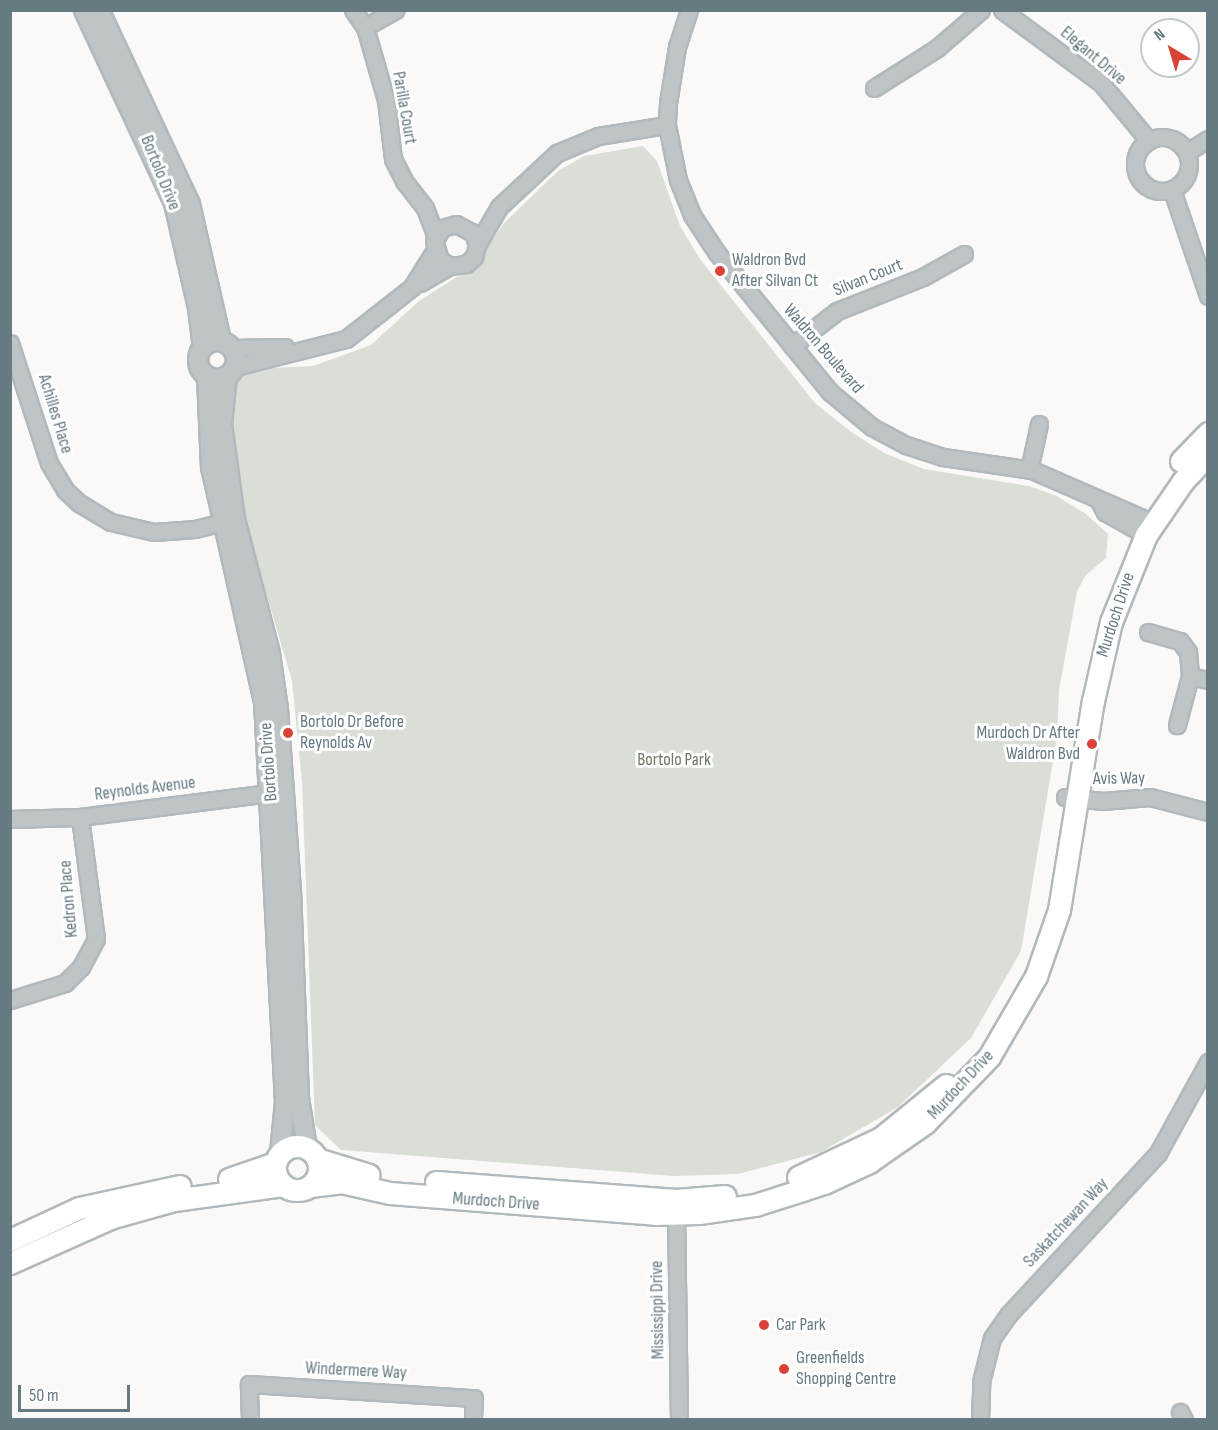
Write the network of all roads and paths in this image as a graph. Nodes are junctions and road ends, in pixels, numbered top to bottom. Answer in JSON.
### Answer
{"nodes":[{"id":1,"x":84,"y":10,"type":"edge"},
{"id":2,"x":99,"y":10,"type":"edge"},
{"id":3,"x":353,"y":10,"type":"edge"},
{"id":4,"x":396,"y":10,"type":"edge"},
{"id":5,"x":689,"y":10,"type":"edge"},
{"id":6,"x":981,"y":10,"type":"edge"},
{"id":7,"x":1002,"y":10,"type":"edge"},
{"id":8,"x":365,"y":27,"type":"junction"},
{"id":9,"x":874,"y":87,"type":"dead end"},
{"id":10,"x":667,"y":125,"type":"junction"},
{"id":11,"x":1208,"y":139,"type":"edge"},
{"id":12,"x":1149,"y":141,"type":"junction"},
{"id":13,"x":1186,"y":152,"type":"junction"},
{"id":14,"x":1172,"y":190,"type":"junction"},
{"id":15,"x":499,"y":207,"type":"junction"},
{"id":16,"x":425,"y":208,"type":"junction"},
{"id":17,"x":460,"y":225,"type":"junction"},
{"id":18,"x":435,"y":244,"type":"junction"},
{"id":19,"x":477,"y":245,"type":"junction"},
{"id":20,"x":964,"y":254,"type":"dead end"},
{"id":21,"x":450,"y":266,"type":"junction"},
{"id":22,"x":412,"y":287,"type":"junction"},
{"id":23,"x":1208,"y":296,"type":"edge"},
{"id":24,"x":10,"y":343,"type":"edge"},
{"id":25,"x":226,"y":345,"type":"junction"},
{"id":26,"x":792,"y":346,"type":"junction"},
{"id":27,"x":203,"y":347,"type":"junction"},
{"id":28,"x":309,"y":348,"type":"junction"},
{"id":29,"x":231,"y":372,"type":"junction"},
{"id":30,"x":207,"y":377,"type":"junction"},
{"id":31,"x":1039,"y":424,"type":"dead end"},
{"id":32,"x":1208,"y":433,"type":"edge"},
{"id":33,"x":1208,"y":454,"type":"edge"},
{"id":34,"x":1029,"y":470,"type":"junction"},
{"id":35,"x":229,"y":520,"type":"junction"},
{"id":36,"x":1144,"y":525,"type":"junction"},
{"id":37,"x":1148,"y":632,"type":"dead end"},
{"id":38,"x":1190,"y":676,"type":"junction"},
{"id":39,"x":1208,"y":680,"type":"edge"},
{"id":40,"x":1177,"y":725,"type":"dead end"},
{"id":41,"x":278,"y":792,"type":"junction"},
{"id":42,"x":1072,"y":798,"type":"junction"},
{"id":43,"x":1208,"y":812,"type":"edge"},
{"id":44,"x":80,"y":818,"type":"junction"},
{"id":45,"x":10,"y":819,"type":"edge"},
{"id":46,"x":10,"y":1000,"type":"edge"},
{"id":47,"x":1208,"y":1062,"type":"edge"},
{"id":48,"x":312,"y":1154,"type":"junction"},
{"id":49,"x":278,"y":1158,"type":"junction"},
{"id":50,"x":283,"y":1185,"type":"junction"},
{"id":51,"x":310,"y":1186,"type":"junction"},
{"id":52,"x":676,"y":1207,"type":"junction"},
{"id":53,"x":10,"y":1240,"type":"edge"},
{"id":54,"x":10,"y":1263,"type":"edge"},
{"id":55,"x":250,"y":1419,"type":"edge"},
{"id":56,"x":473,"y":1419,"type":"edge"},
{"id":57,"x":679,"y":1419,"type":"edge"},
{"id":58,"x":980,"y":1419,"type":"edge"}],
"edges":[{"from":1,"to":27,"type":"street","name":"Bortolo Drive"},
{"from":2,"to":25,"type":"street","name":"Bortolo Drive"},
{"from":3,"to":8,"type":"street","name":"Parilla Court"},
{"from":4,"to":8,"type":"street"},
{"from":5,"to":10,"type":"street","name":"Waldron Boulevard"},
{"from":6,"to":9,"type":"street"},
{"from":7,"to":12,"type":"street","name":"Elegant Drive"},
{"from":8,"to":16,"type":"street","name":"Parilla Court"},
{"from":10,"to":15,"type":"street"},
{"from":10,"to":26,"type":"street","name":"Waldron Boulevard"},
{"from":11,"to":13,"type":"street"},
{"from":12,"to":13,"type":"street"},
{"from":12,"to":14,"type":"street"},
{"from":13,"to":14,"type":"street"},
{"from":14,"to":23,"type":"street"},
{"from":15,"to":17,"type":"street"},
{"from":15,"to":19,"type":"street"},
{"from":16,"to":17,"type":"street","name":"Parilla Court"},
{"from":16,"to":18,"type":"street","name":"Parilla Court"},
{"from":17,"to":18,"type":"street"},
{"from":17,"to":19,"type":"street"},
{"from":18,"to":21,"type":"street"},
{"from":18,"to":22,"type":"street"},
{"from":19,"to":21,"type":"street"},
{"from":20,"to":26,"type":"street","name":"Silvan Court"},
{"from":21,"to":22,"type":"street"},
{"from":22,"to":28,"type":"street"},
{"from":24,"to":35,"type":"street","name":"Achilles Place"},
{"from":25,"to":27,"type":"street"},
{"from":25,"to":28,"type":"street"},
{"from":25,"to":29,"type":"street","name":"Bortolo Drive"},
{"from":26,"to":34,"type":"street","name":"Waldron Boulevard"},
{"from":27,"to":30,"type":"street","name":"Bortolo Drive"},
{"from":28,"to":29,"type":"street"},
{"from":29,"to":30,"type":"street"},
{"from":29,"to":35,"type":"street","name":"Bortolo Drive"},
{"from":30,"to":35,"type":"street","name":"Bortolo Drive"},
{"from":31,"to":34,"type":"street"},
{"from":32,"to":36,"type":"main road","name":"Murdoch Drive"},
{"from":33,"to":36,"type":"main road","name":"Murdoch Drive"},
{"from":34,"to":36,"type":"street","name":"Waldron Boulevard"},
{"from":35,"to":41,"type":"street","name":"Bortolo Drive"},
{"from":36,"to":42,"type":"main road","name":"Murdoch Drive"},
{"from":37,"to":38,"type":"street"},
{"from":38,"to":39,"type":"street"},
{"from":38,"to":40,"type":"street"},
{"from":41,"to":44,"type":"street","name":"Reynolds Avenue"},
{"from":41,"to":48,"type":"street","name":"Bortolo Drive"},
{"from":41,"to":49,"type":"street","name":"Bortolo Drive"},
{"from":42,"to":43,"type":"street","name":"Avis Way"},
{"from":42,"to":52,"type":"main road","name":"Murdoch Drive"},
{"from":44,"to":45,"type":"street","name":"Reynolds Avenue"},
{"from":44,"to":46,"type":"street","name":"Kedron Place"},
{"from":47,"to":58,"type":"street","name":"Saskatchewan Way"},
{"from":48,"to":49,"type":"main road","name":"Murdoch Drive"},
{"from":48,"to":51,"type":"main road"},
{"from":48,"to":52,"type":"main road","name":"Murdoch Drive"},
{"from":49,"to":50,"type":"main road"},
{"from":49,"to":53,"type":"main road","name":"Murdoch Drive"},
{"from":50,"to":51,"type":"main road","name":"Murdoch Drive"},
{"from":50,"to":54,"type":"main road","name":"Murdoch Drive"},
{"from":51,"to":52,"type":"main road","name":"Murdoch Drive"},
{"from":52,"to":57,"type":"street","name":"Mississippi Drive"},
{"from":55,"to":56,"type":"street","name":"Windermere Way"}]}
